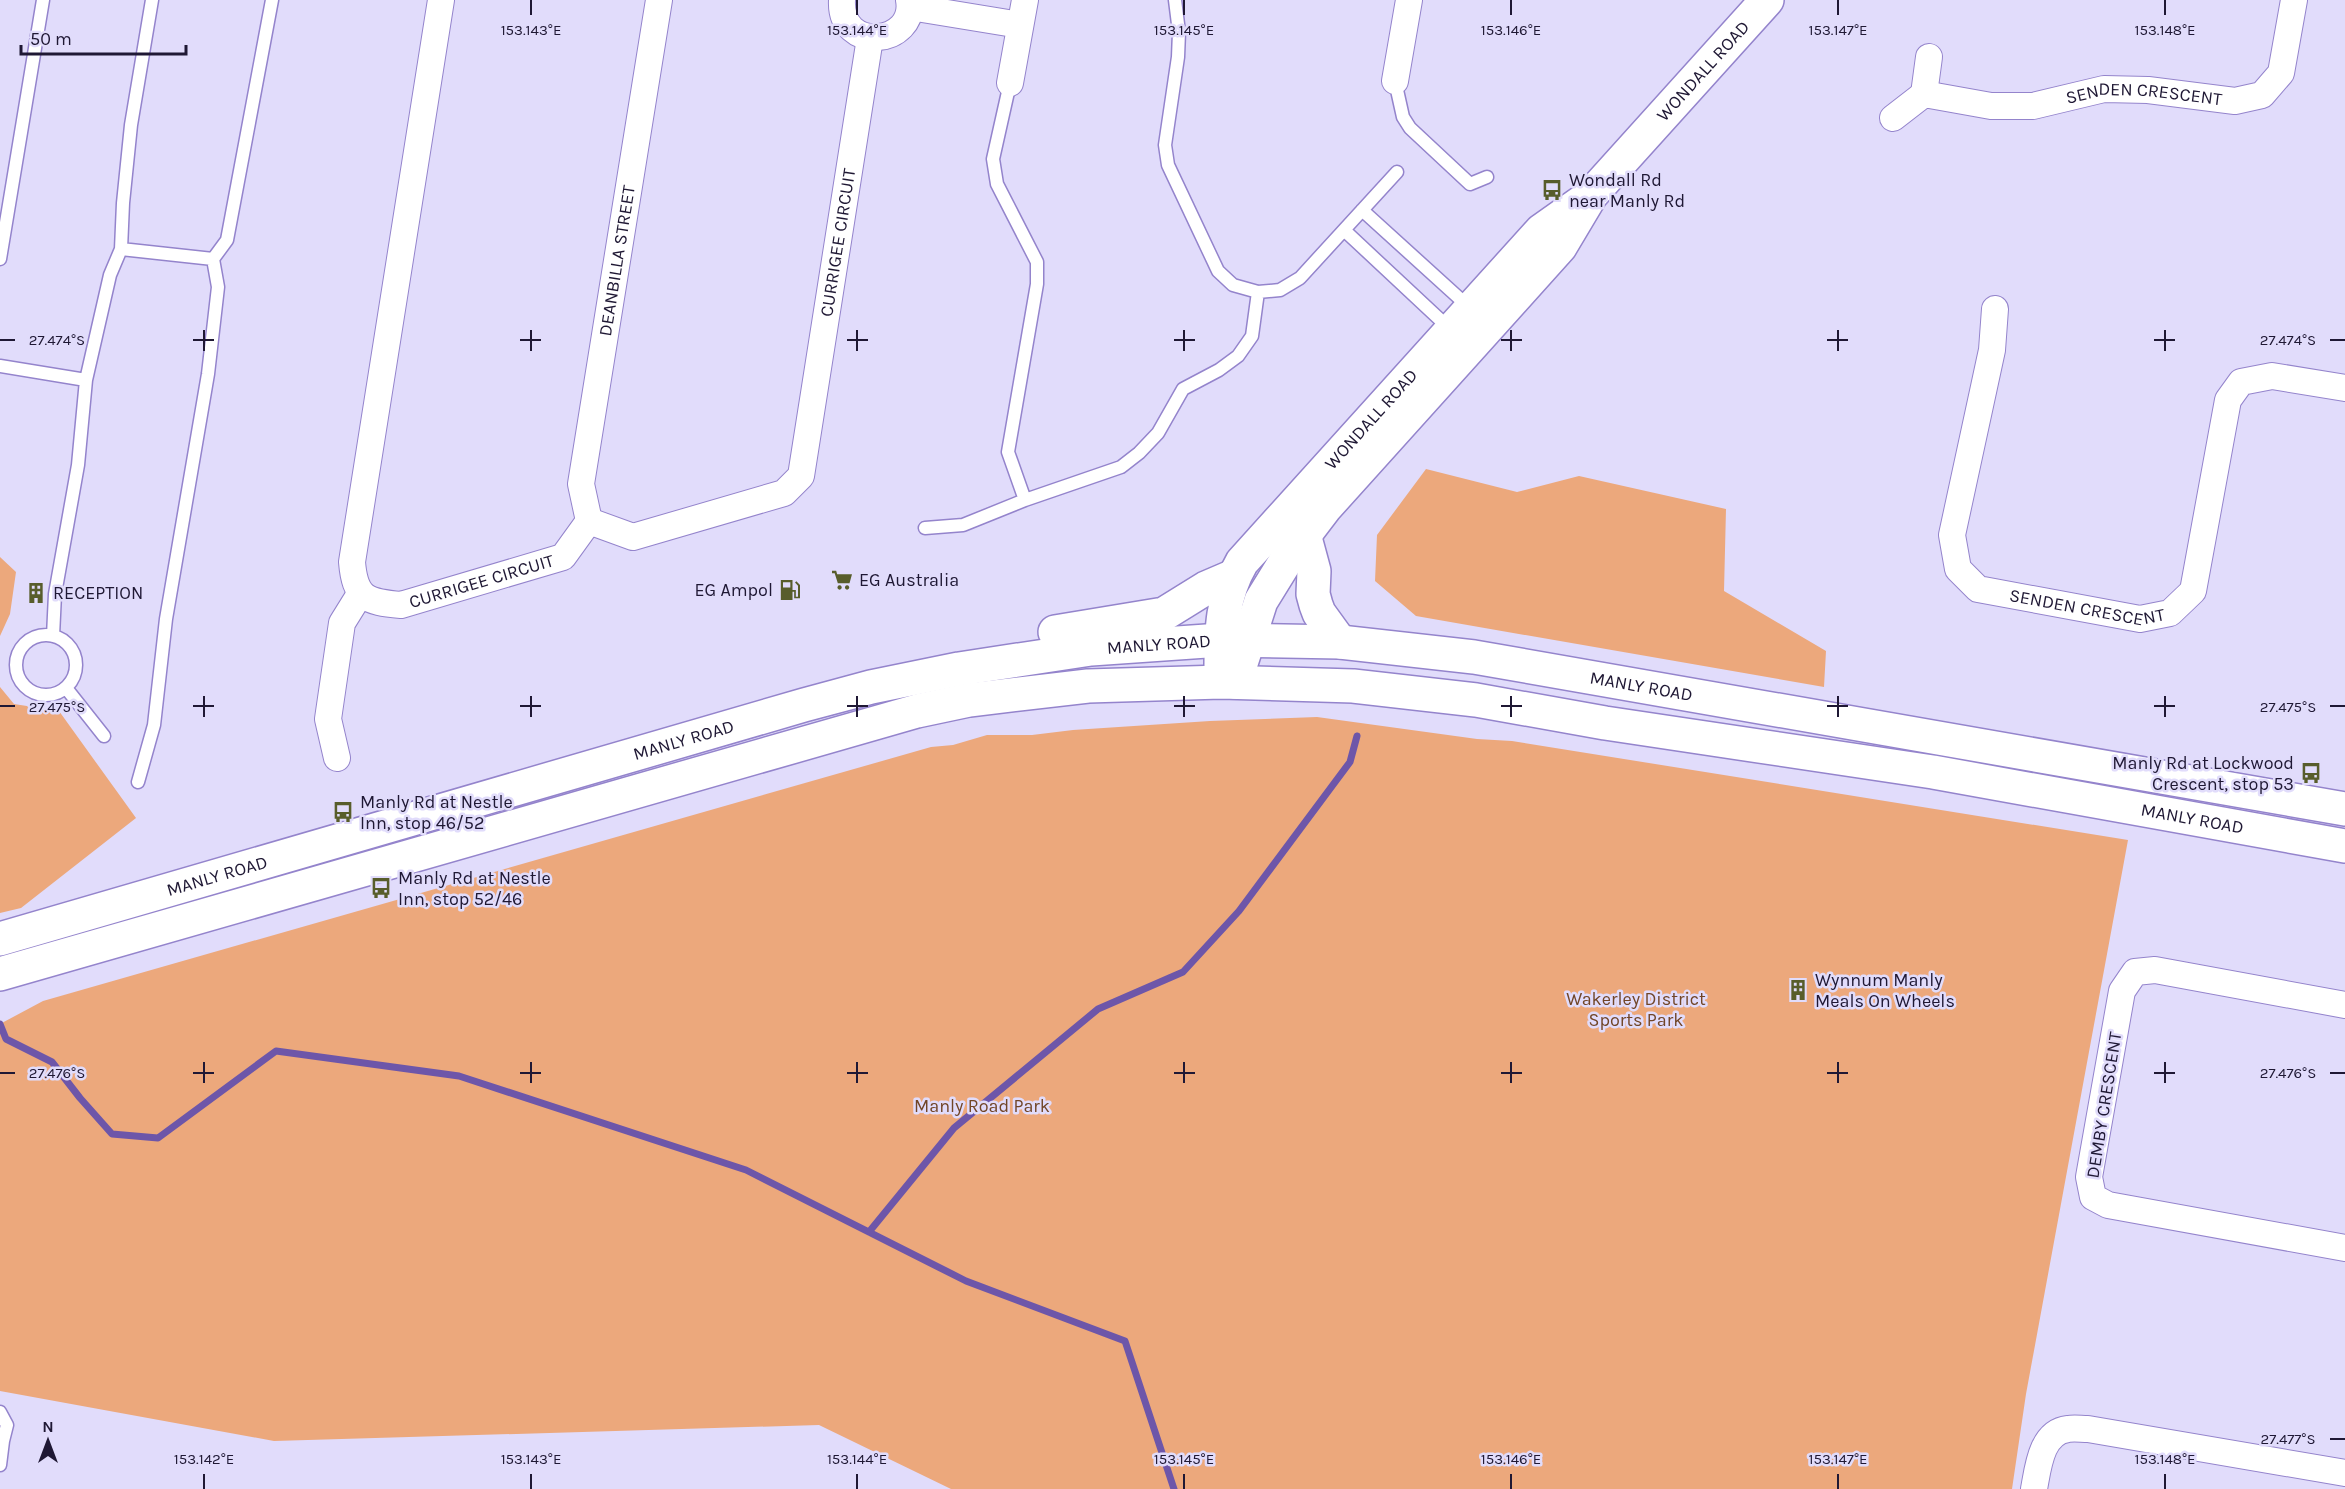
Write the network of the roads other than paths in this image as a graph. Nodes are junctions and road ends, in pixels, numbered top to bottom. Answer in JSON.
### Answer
{"nodes":[{"id":1,"x":43,"y":0,"type":"edge"},
{"id":2,"x":152,"y":0,"type":"edge"},
{"id":3,"x":272,"y":0,"type":"edge"},
{"id":4,"x":441,"y":0,"type":"edge"},
{"id":5,"x":659,"y":0,"type":"edge"},
{"id":6,"x":842,"y":0,"type":"edge"},
{"id":7,"x":1175,"y":0,"type":"edge"},
{"id":8,"x":1408,"y":0,"type":"edge"},
{"id":9,"x":1767,"y":0,"type":"edge"},
{"id":10,"x":2294,"y":0,"type":"edge"},
{"id":11,"x":909,"y":3,"type":"edge"},
{"id":12,"x":1022,"y":12,"type":"edge"},
{"id":13,"x":870,"y":38,"type":"junction"},
{"id":14,"x":1929,"y":57,"type":"dead end"},
{"id":15,"x":1395,"y":81,"type":"joint"},
{"id":16,"x":1010,"y":83,"type":"joint"},
{"id":17,"x":1924,"y":94,"type":"junction"},
{"id":18,"x":1893,"y":118,"type":"dead end"},
{"id":19,"x":1397,"y":172,"type":"dead end"},
{"id":20,"x":1486,"y":177,"type":"dead end"},
{"id":21,"x":1591,"y":195,"type":"junction"},
{"id":22,"x":1362,"y":210,"type":"junction"},
{"id":23,"x":1344,"y":230,"type":"junction"},
{"id":24,"x":122,"y":249,"type":"junction"},
{"id":25,"x":0,"y":259,"type":"edge"},
{"id":26,"x":213,"y":259,"type":"junction"},
{"id":27,"x":1258,"y":292,"type":"junction"},
{"id":28,"x":1995,"y":309,"type":"dead end"},
{"id":29,"x":1461,"y":319,"type":"junction"},
{"id":30,"x":0,"y":366,"type":"edge"},
{"id":31,"x":87,"y":380,"type":"junction"},
{"id":32,"x":2345,"y":388,"type":"edge"},
{"id":33,"x":1025,"y":500,"type":"junction"},
{"id":34,"x":589,"y":521,"type":"junction"},
{"id":35,"x":925,"y":528,"type":"dead end"},
{"id":36,"x":1304,"y":534,"type":"junction"},
{"id":37,"x":1234,"y":576,"type":"junction"},
{"id":38,"x":360,"y":594,"type":"junction"},
{"id":39,"x":53,"y":636,"type":"junction"},
{"id":40,"x":1234,"y":640,"type":"junction"},
{"id":41,"x":1340,"y":642,"type":"junction"},
{"id":42,"x":897,"y":681,"type":"junction"},
{"id":43,"x":1228,"y":682,"type":"junction"},
{"id":44,"x":66,"y":688,"type":"junction"},
{"id":45,"x":104,"y":736,"type":"dead end"},
{"id":46,"x":337,"y":758,"type":"dead end"},
{"id":47,"x":138,"y":782,"type":"dead end"},
{"id":48,"x":2345,"y":809,"type":"edge"},
{"id":49,"x":2345,"y":846,"type":"edge"},
{"id":50,"x":0,"y":939,"type":"edge"},
{"id":51,"x":0,"y":974,"type":"edge"},
{"id":52,"x":2345,"y":1005,"type":"edge"},
{"id":53,"x":2345,"y":1248,"type":"edge"},
{"id":54,"x":0,"y":1412,"type":"edge"},
{"id":55,"x":2,"y":1438,"type":"edge"},
{"id":56,"x":0,"y":1465,"type":"edge"},
{"id":57,"x":2345,"y":1473,"type":"edge"},
{"id":58,"x":2034,"y":1489,"type":"edge"}],
"edges":[{"from":1,"to":25,"type":"lane"},
{"from":2,"to":24,"type":"lane"},
{"from":3,"to":26,"type":"lane"},
{"from":4,"to":38,"type":"street"},
{"from":5,"to":34,"type":"street","name":"DEANBILLA STREET"},
{"from":6,"to":13,"type":"street"},
{"from":7,"to":27,"type":"lane"},
{"from":8,"to":15,"type":"street"},
{"from":9,"to":21,"type":"main road","name":"WONDALL ROAD"},
{"from":10,"to":17,"type":"street","name":"SENDEN CRESCENT"},
{"from":11,"to":12,"type":"street"},
{"from":11,"to":13,"type":"street"},
{"from":12,"to":16,"type":"street"},
{"from":13,"to":34,"type":"street","name":"CURRIGEE CIRCUIT"},
{"from":14,"to":17,"type":"street"},
{"from":15,"to":20,"type":"lane"},
{"from":16,"to":33,"type":"lane"},
{"from":17,"to":18,"type":"street"},
{"from":19,"to":22,"type":"lane"},
{"from":21,"to":29,"type":"main road","name":"WONDALL ROAD"},
{"from":21,"to":36,"type":"main road","name":"WONDALL ROAD"},
{"from":22,"to":23,"type":"lane"},
{"from":22,"to":29,"type":"lane"},
{"from":23,"to":27,"type":"lane"},
{"from":23,"to":29,"type":"lane"},
{"from":24,"to":26,"type":"lane"},
{"from":24,"to":31,"type":"lane"},
{"from":26,"to":47,"type":"lane"},
{"from":27,"to":33,"type":"lane"},
{"from":28,"to":32,"type":"street","name":"SENDEN CRESCENT"},
{"from":29,"to":37,"type":"main road","name":"WONDALL ROAD"},
{"from":30,"to":31,"type":"lane"},
{"from":31,"to":39,"type":"lane"},
{"from":33,"to":35,"type":"lane"},
{"from":34,"to":38,"type":"street","name":"CURRIGEE CIRCUIT"},
{"from":36,"to":40,"type":"main road","name":"WONDALL ROAD"},
{"from":36,"to":41,"type":"main road"},
{"from":37,"to":40,"type":"main road","name":"WONDALL ROAD"},
{"from":37,"to":42,"type":"main road"},
{"from":38,"to":46,"type":"street"},
{"from":39,"to":44,"type":"lane"},
{"from":39,"to":44,"type":"lane"},
{"from":40,"to":41,"type":"main road","name":"MANLY ROAD"},
{"from":40,"to":42,"type":"main road","name":"MANLY ROAD"},
{"from":40,"to":43,"type":"main road","name":"WONDALL ROAD"},
{"from":41,"to":48,"type":"main road","name":"MANLY ROAD"},
{"from":42,"to":50,"type":"main road","name":"MANLY ROAD"},
{"from":43,"to":49,"type":"main road","name":"MANLY ROAD"},
{"from":43,"to":51,"type":"main road","name":"MANLY ROAD"},
{"from":44,"to":45,"type":"lane"},
{"from":52,"to":53,"type":"street","name":"DEMBY CRESCENT"},
{"from":54,"to":55,"type":"lane"},
{"from":55,"to":56,"type":"lane"},
{"from":57,"to":58,"type":"street"}]}
